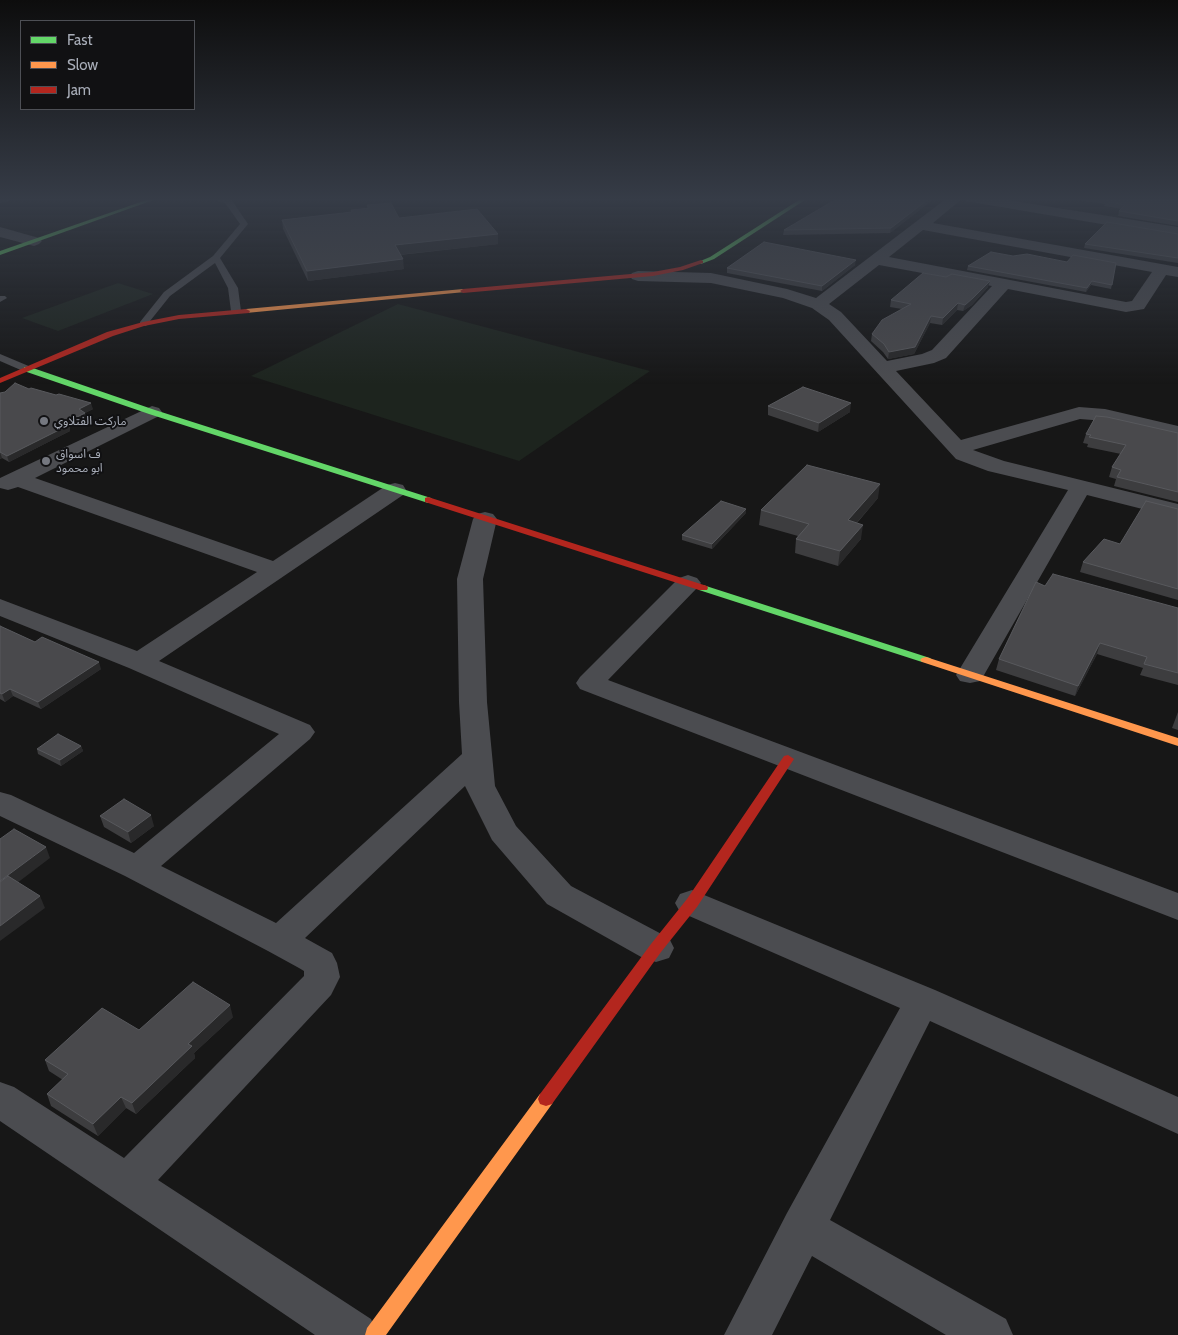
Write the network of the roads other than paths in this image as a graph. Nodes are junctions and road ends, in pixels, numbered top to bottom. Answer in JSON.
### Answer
{"nodes":[{"id":1,"x":213,"y":260,"type":"edge"},
{"id":2,"x":217,"y":260,"type":"edge"},
{"id":3,"x":720,"y":260,"type":"edge"},
{"id":4,"x":872,"y":260,"type":"edge"},
{"id":5,"x":886,"y":260,"type":"edge"},
{"id":6,"x":1116,"y":260,"type":"edge"},
{"id":7,"x":707,"y":270,"type":"junction"},
{"id":8,"x":1170,"y":270,"type":"edge"},
{"id":9,"x":638,"y":276,"type":"joint"},
{"id":10,"x":1004,"y":284,"type":"junction"},
{"id":11,"x":818,"y":304,"type":"junction"},
{"id":12,"x":236,"y":311,"type":"junction"},
{"id":13,"x":143,"y":324,"type":"junction"},
{"id":14,"x":0,"y":357,"type":"edge"},
{"id":15,"x":883,"y":368,"type":"junction"},
{"id":16,"x":27,"y":369,"type":"junction"},
{"id":17,"x":0,"y":381,"type":"edge"},
{"id":18,"x":152,"y":412,"type":"junction"},
{"id":19,"x":1178,"y":432,"type":"edge"},
{"id":20,"x":957,"y":448,"type":"junction"},
{"id":21,"x":8,"y":483,"type":"edge"},
{"id":22,"x":1080,"y":487,"type":"junction"},
{"id":23,"x":395,"y":490,"type":"junction"},
{"id":24,"x":1178,"y":511,"type":"edge"},
{"id":25,"x":485,"y":519,"type":"junction"},
{"id":26,"x":1032,"y":569,"type":"junction"},
{"id":27,"x":275,"y":570,"type":"junction"},
{"id":28,"x":1060,"y":577,"type":"edge"},
{"id":29,"x":688,"y":583,"type":"junction"},
{"id":30,"x":0,"y":607,"type":"edge"},
{"id":31,"x":139,"y":662,"type":"junction"},
{"id":32,"x":970,"y":675,"type":"junction"},
{"id":33,"x":1178,"y":742,"type":"edge"},
{"id":34,"x":477,"y":757,"type":"junction"},
{"id":35,"x":788,"y":758,"type":"junction"},
{"id":36,"x":0,"y":803,"type":"edge"},
{"id":37,"x":137,"y":868,"type":"junction"},
{"id":38,"x":692,"y":903,"type":"junction"},
{"id":39,"x":1178,"y":907,"type":"edge"},
{"id":40,"x":280,"y":942,"type":"junction"},
{"id":41,"x":656,"y":948,"type":"junction"},
{"id":42,"x":922,"y":1001,"type":"junction"},
{"id":43,"x":0,"y":1100,"type":"edge"},
{"id":44,"x":1178,"y":1116,"type":"edge"},
{"id":45,"x":127,"y":1183,"type":"junction"},
{"id":46,"x":802,"y":1227,"type":"junction"},
{"id":47,"x":355,"y":1335,"type":"edge"},
{"id":48,"x":374,"y":1335,"type":"edge"},
{"id":49,"x":747,"y":1335,"type":"edge"},
{"id":50,"x":990,"y":1335,"type":"edge"}],
"edges":[{"from":1,"to":13,"type":"lane"},
{"from":2,"to":12,"type":"lane"},
{"from":3,"to":7,"type":"street"},
{"from":4,"to":11,"type":"street"},
{"from":5,"to":10,"type":"street"},
{"from":6,"to":8,"type":"street"},
{"from":7,"to":9,"type":"street"},
{"from":7,"to":11,"type":"street"},
{"from":8,"to":10,"type":"street"},
{"from":9,"to":12,"type":"street"},
{"from":10,"to":15,"type":"street"},
{"from":11,"to":15,"type":"street"},
{"from":12,"to":13,"type":"street"},
{"from":13,"to":16,"type":"street"},
{"from":14,"to":16,"type":"lane"},
{"from":15,"to":20,"type":"street"},
{"from":16,"to":17,"type":"street"},
{"from":16,"to":18,"type":"street"},
{"from":18,"to":21,"type":"street"},
{"from":18,"to":23,"type":"street"},
{"from":19,"to":20,"type":"street"},
{"from":20,"to":22,"type":"street"},
{"from":21,"to":27,"type":"street"},
{"from":22,"to":24,"type":"street"},
{"from":22,"to":26,"type":"street"},
{"from":23,"to":25,"type":"street"},
{"from":23,"to":27,"type":"street"},
{"from":25,"to":29,"type":"street"},
{"from":25,"to":34,"type":"street"},
{"from":26,"to":28,"type":"street"},
{"from":26,"to":32,"type":"street"},
{"from":27,"to":31,"type":"street"},
{"from":29,"to":32,"type":"street"},
{"from":29,"to":35,"type":"street"},
{"from":30,"to":31,"type":"street"},
{"from":31,"to":37,"type":"street"},
{"from":32,"to":33,"type":"street"},
{"from":34,"to":40,"type":"street"},
{"from":34,"to":41,"type":"street"},
{"from":35,"to":38,"type":"street"},
{"from":35,"to":39,"type":"street"},
{"from":36,"to":37,"type":"street"},
{"from":37,"to":40,"type":"street"},
{"from":38,"to":41,"type":"street"},
{"from":38,"to":42,"type":"street"},
{"from":40,"to":45,"type":"street"},
{"from":41,"to":48,"type":"street"},
{"from":42,"to":44,"type":"street"},
{"from":42,"to":46,"type":"street"},
{"from":43,"to":45,"type":"street"},
{"from":45,"to":47,"type":"street"},
{"from":46,"to":49,"type":"street"},
{"from":46,"to":50,"type":"street"}]}
